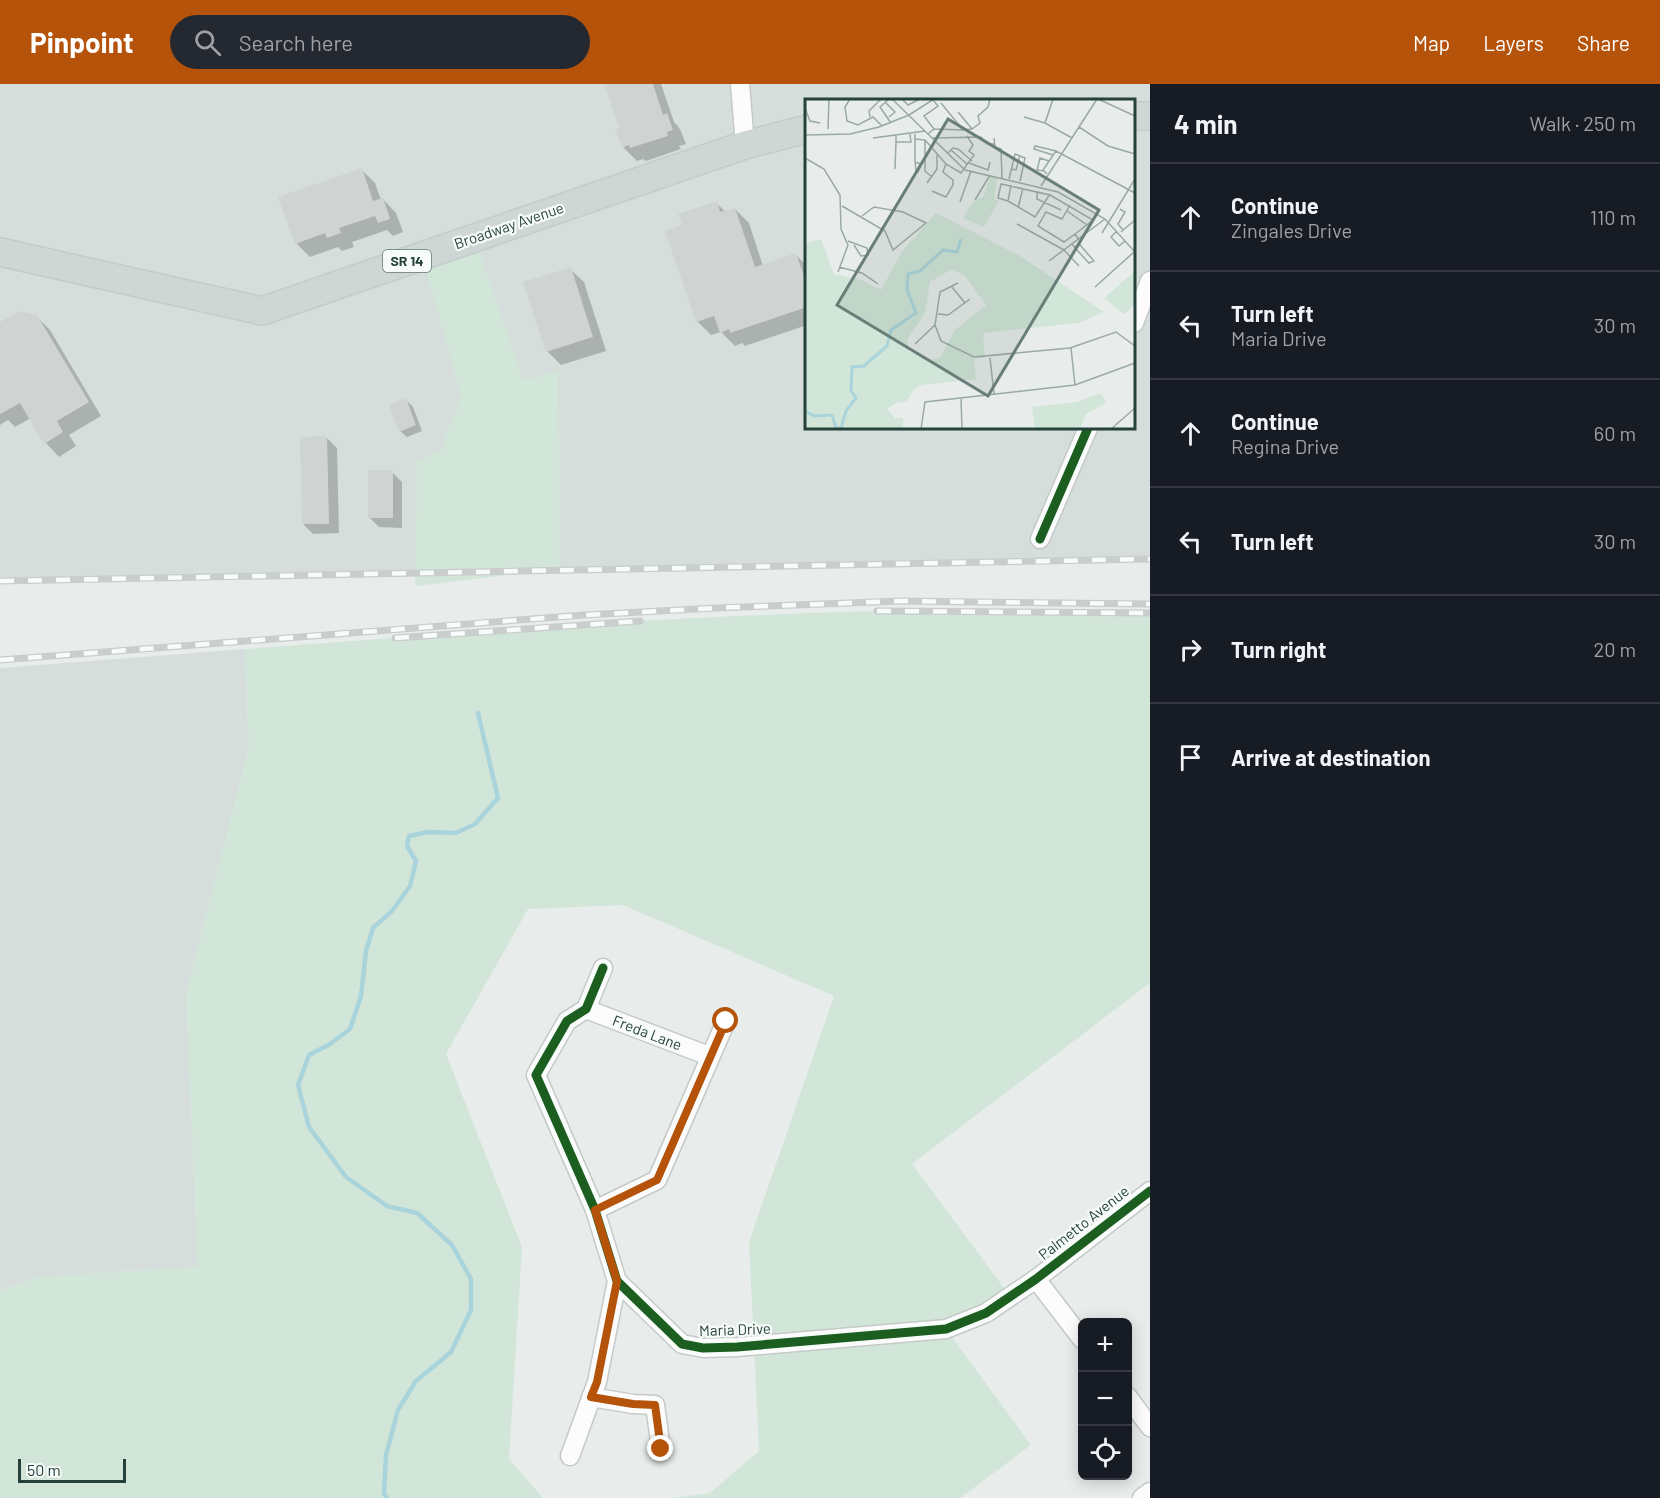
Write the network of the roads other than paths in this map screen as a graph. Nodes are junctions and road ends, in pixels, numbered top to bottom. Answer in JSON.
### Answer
{"nodes":[{"id":1,"x":740,"y":84,"type":"edge"},
{"id":2,"x":805,"y":130,"type":"edge"},
{"id":3,"x":745,"y":145,"type":"junction"},
{"id":4,"x":0,"y":252,"type":"edge"},
{"id":5,"x":1150,"y":280,"type":"edge"},
{"id":6,"x":1135,"y":320,"type":"edge"},
{"id":7,"x":1088,"y":429,"type":"edge"},
{"id":8,"x":1040,"y":539,"type":"dead end"},
{"id":9,"x":603,"y":968,"type":"dead end"},
{"id":10,"x":586,"y":1009,"type":"junction"},
{"id":11,"x":726,"y":1021,"type":"dead end"},
{"id":12,"x":709,"y":1056,"type":"junction"},
{"id":13,"x":1150,"y":1191,"type":"edge"},
{"id":14,"x":595,"y":1210,"type":"junction"},
{"id":15,"x":1036,"y":1278,"type":"junction"},
{"id":16,"x":617,"y":1281,"type":"junction"},
{"id":17,"x":1078,"y":1333,"type":"edge"},
{"id":18,"x":591,"y":1397,"type":"junction"},
{"id":19,"x":1132,"y":1402,"type":"edge"},
{"id":20,"x":1150,"y":1427,"type":"edge"},
{"id":21,"x":661,"y":1449,"type":"dead end"},
{"id":22,"x":570,"y":1456,"type":"dead end"},
{"id":23,"x":1150,"y":1492,"type":"edge"},
{"id":24,"x":1142,"y":1498,"type":"edge"}],
"edges":[{"from":1,"to":3,"type":"street"},
{"from":2,"to":3,"type":"main road","name":"Broadway Avenue","number":"SR 14"},
{"from":3,"to":4,"type":"main road","name":"Broadway Avenue","number":"SR 14"},
{"from":5,"to":6,"type":"street"},
{"from":7,"to":8,"type":"street"},
{"from":9,"to":10,"type":"street","name":"Maria Drive"},
{"from":10,"to":12,"type":"street","name":"Freda Lane"},
{"from":10,"to":14,"type":"street","name":"Maria Drive"},
{"from":11,"to":12,"type":"street"},
{"from":12,"to":14,"type":"street"},
{"from":13,"to":15,"type":"street","name":"Palmetto Avenue"},
{"from":14,"to":16,"type":"street","name":"Maria Drive"},
{"from":15,"to":16,"type":"street","name":"Maria Drive"},
{"from":15,"to":17,"type":"street"},
{"from":16,"to":18,"type":"street"},
{"from":18,"to":21,"type":"street"},
{"from":18,"to":22,"type":"street"},
{"from":19,"to":20,"type":"street"},
{"from":23,"to":24,"type":"street"}]}
